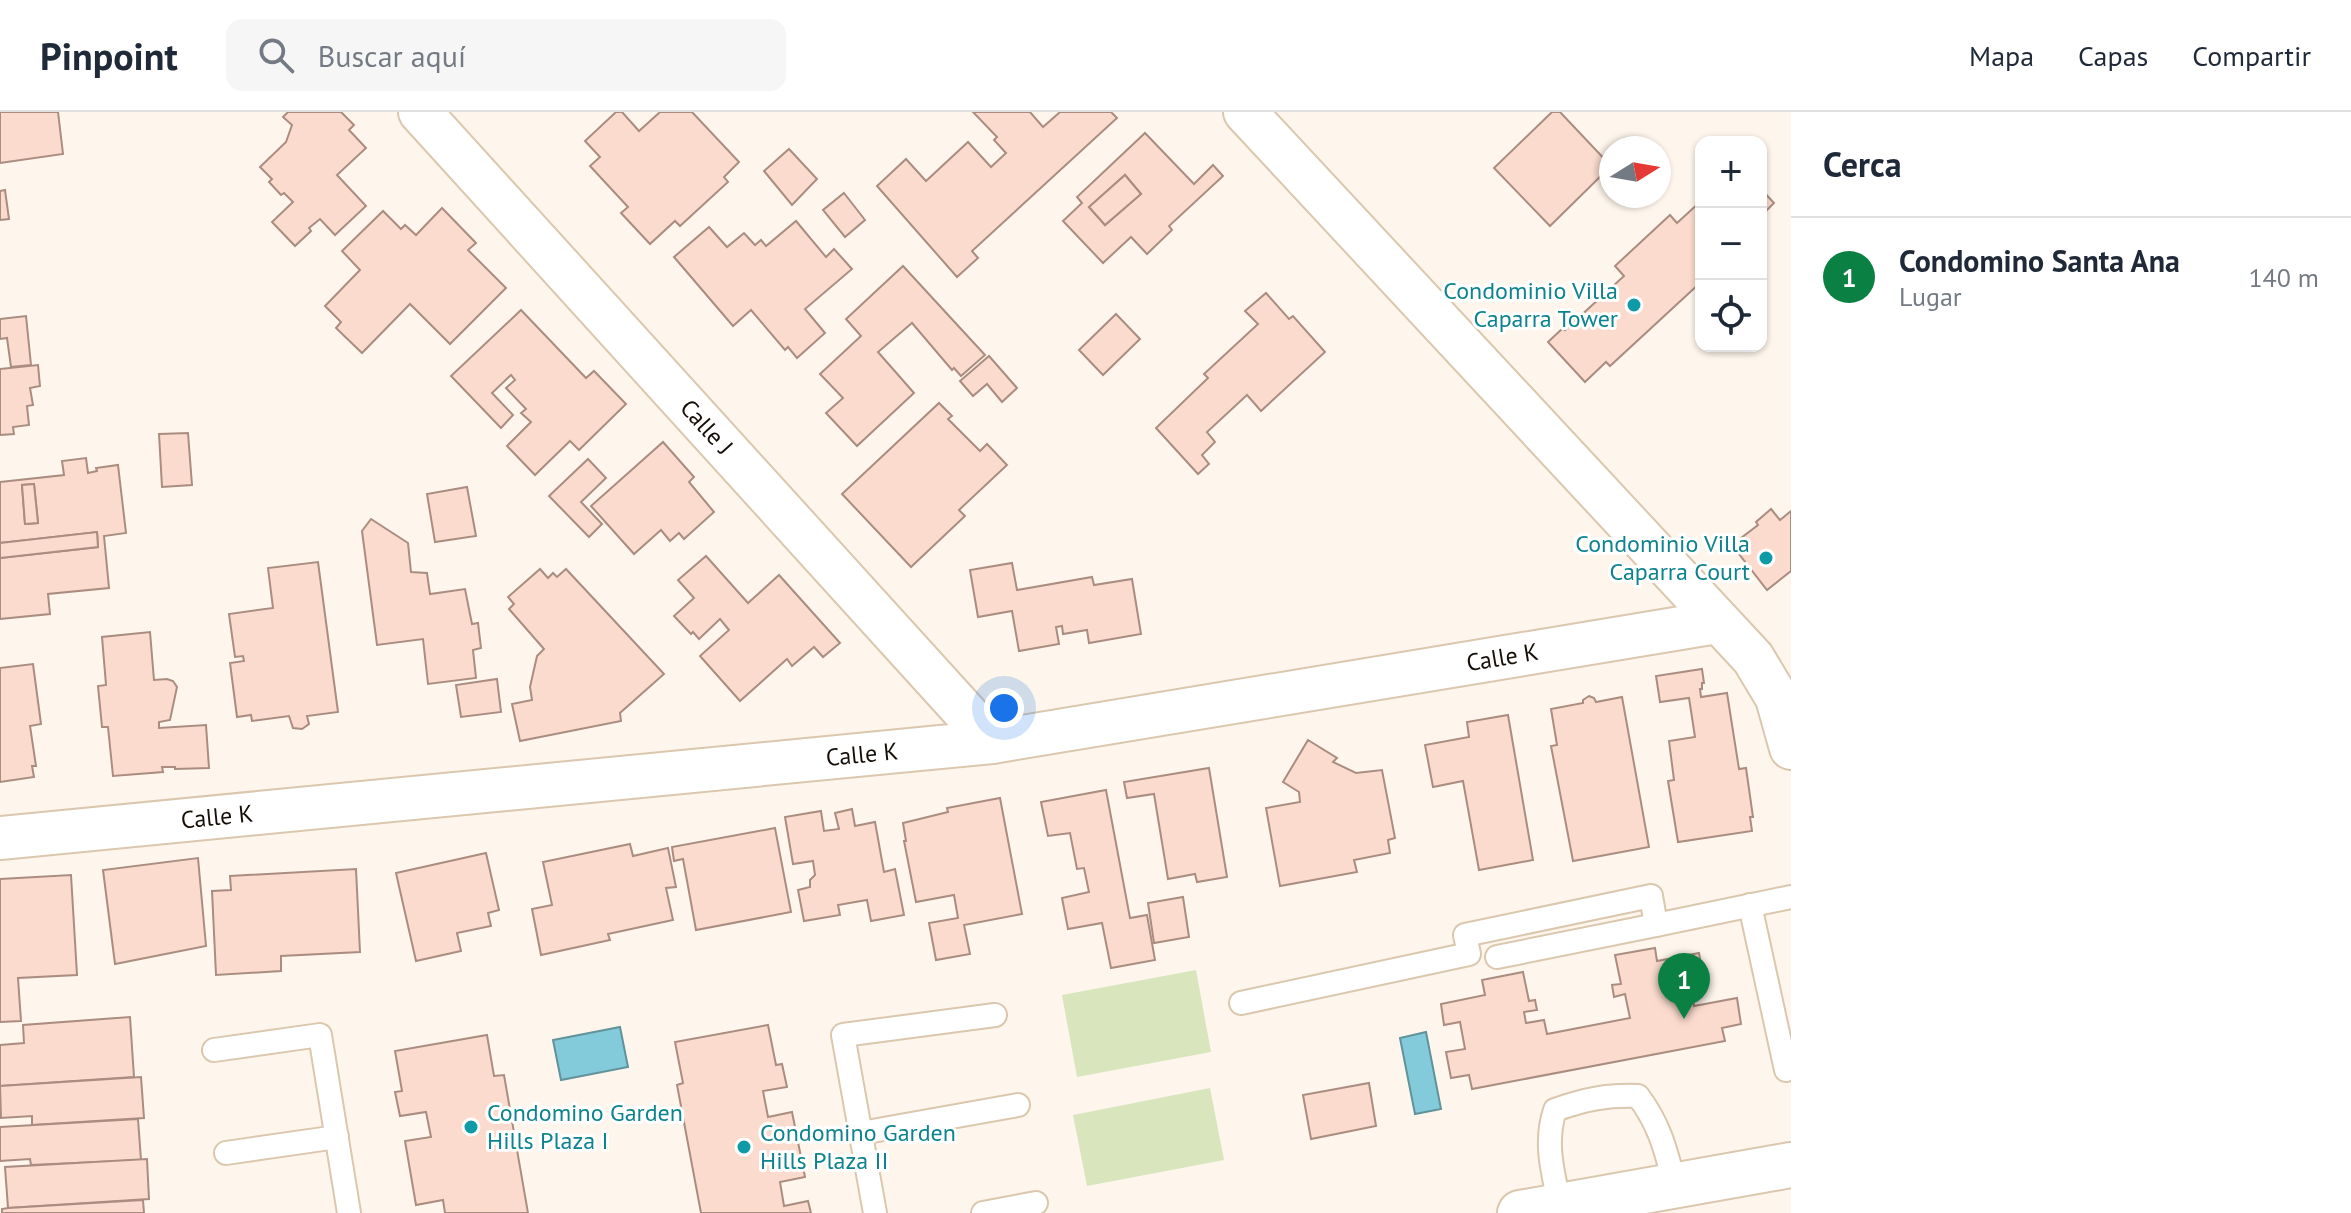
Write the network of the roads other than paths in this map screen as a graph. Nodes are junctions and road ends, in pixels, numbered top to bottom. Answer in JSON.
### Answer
{"nodes":[{"id":1,"x":420,"y":112,"type":"edge"},
{"id":2,"x":1245,"y":112,"type":"edge"},
{"id":3,"x":1717,"y":622,"type":"junction"},
{"id":4,"x":992,"y":742,"type":"junction"},
{"id":5,"x":1791,"y":748,"type":"edge"},
{"id":6,"x":0,"y":838,"type":"edge"},
{"id":7,"x":1791,"y":897,"type":"edge"},
{"id":8,"x":1750,"y":905,"type":"junction"},
{"id":9,"x":1656,"y":925,"type":"junction"},
{"id":10,"x":1497,"y":957,"type":"dead end"},
{"id":11,"x":1241,"y":1003,"type":"dead end"},
{"id":12,"x":995,"y":1015,"type":"dead end"},
{"id":13,"x":214,"y":1050,"type":"dead end"},
{"id":14,"x":1786,"y":1070,"type":"dead end"},
{"id":15,"x":1018,"y":1105,"type":"dead end"},
{"id":16,"x":861,"y":1133,"type":"junction"},
{"id":17,"x":337,"y":1137,"type":"junction"},
{"id":18,"x":226,"y":1153,"type":"dead end"},
{"id":19,"x":1791,"y":1165,"type":"edge"},
{"id":20,"x":1675,"y":1186,"type":"junction"},
{"id":21,"x":1036,"y":1203,"type":"dead end"},
{"id":22,"x":1540,"y":1209,"type":"edge"},
{"id":23,"x":349,"y":1213,"type":"edge"},
{"id":24,"x":875,"y":1213,"type":"edge"},
{"id":25,"x":983,"y":1213,"type":"edge"}],
"edges":[{"from":1,"to":4,"type":"street","name":"Calle J"},
{"from":2,"to":3,"type":"street"},
{"from":3,"to":4,"type":"street","name":"Calle K"},
{"from":3,"to":5,"type":"street"},
{"from":4,"to":6,"type":"street","name":"Calle K"},
{"from":7,"to":8,"type":"lane"},
{"from":8,"to":9,"type":"lane"},
{"from":8,"to":14,"type":"lane"},
{"from":9,"to":10,"type":"lane"},
{"from":9,"to":11,"type":"lane"},
{"from":12,"to":16,"type":"lane"},
{"from":13,"to":17,"type":"lane"},
{"from":15,"to":16,"type":"lane"},
{"from":16,"to":24,"type":"lane"},
{"from":17,"to":18,"type":"lane"},
{"from":17,"to":23,"type":"lane"},
{"from":19,"to":20,"type":"main road"},
{"from":20,"to":22,"type":"main road"},
{"from":20,"to":22,"type":"lane"},
{"from":21,"to":25,"type":"lane"}]}
